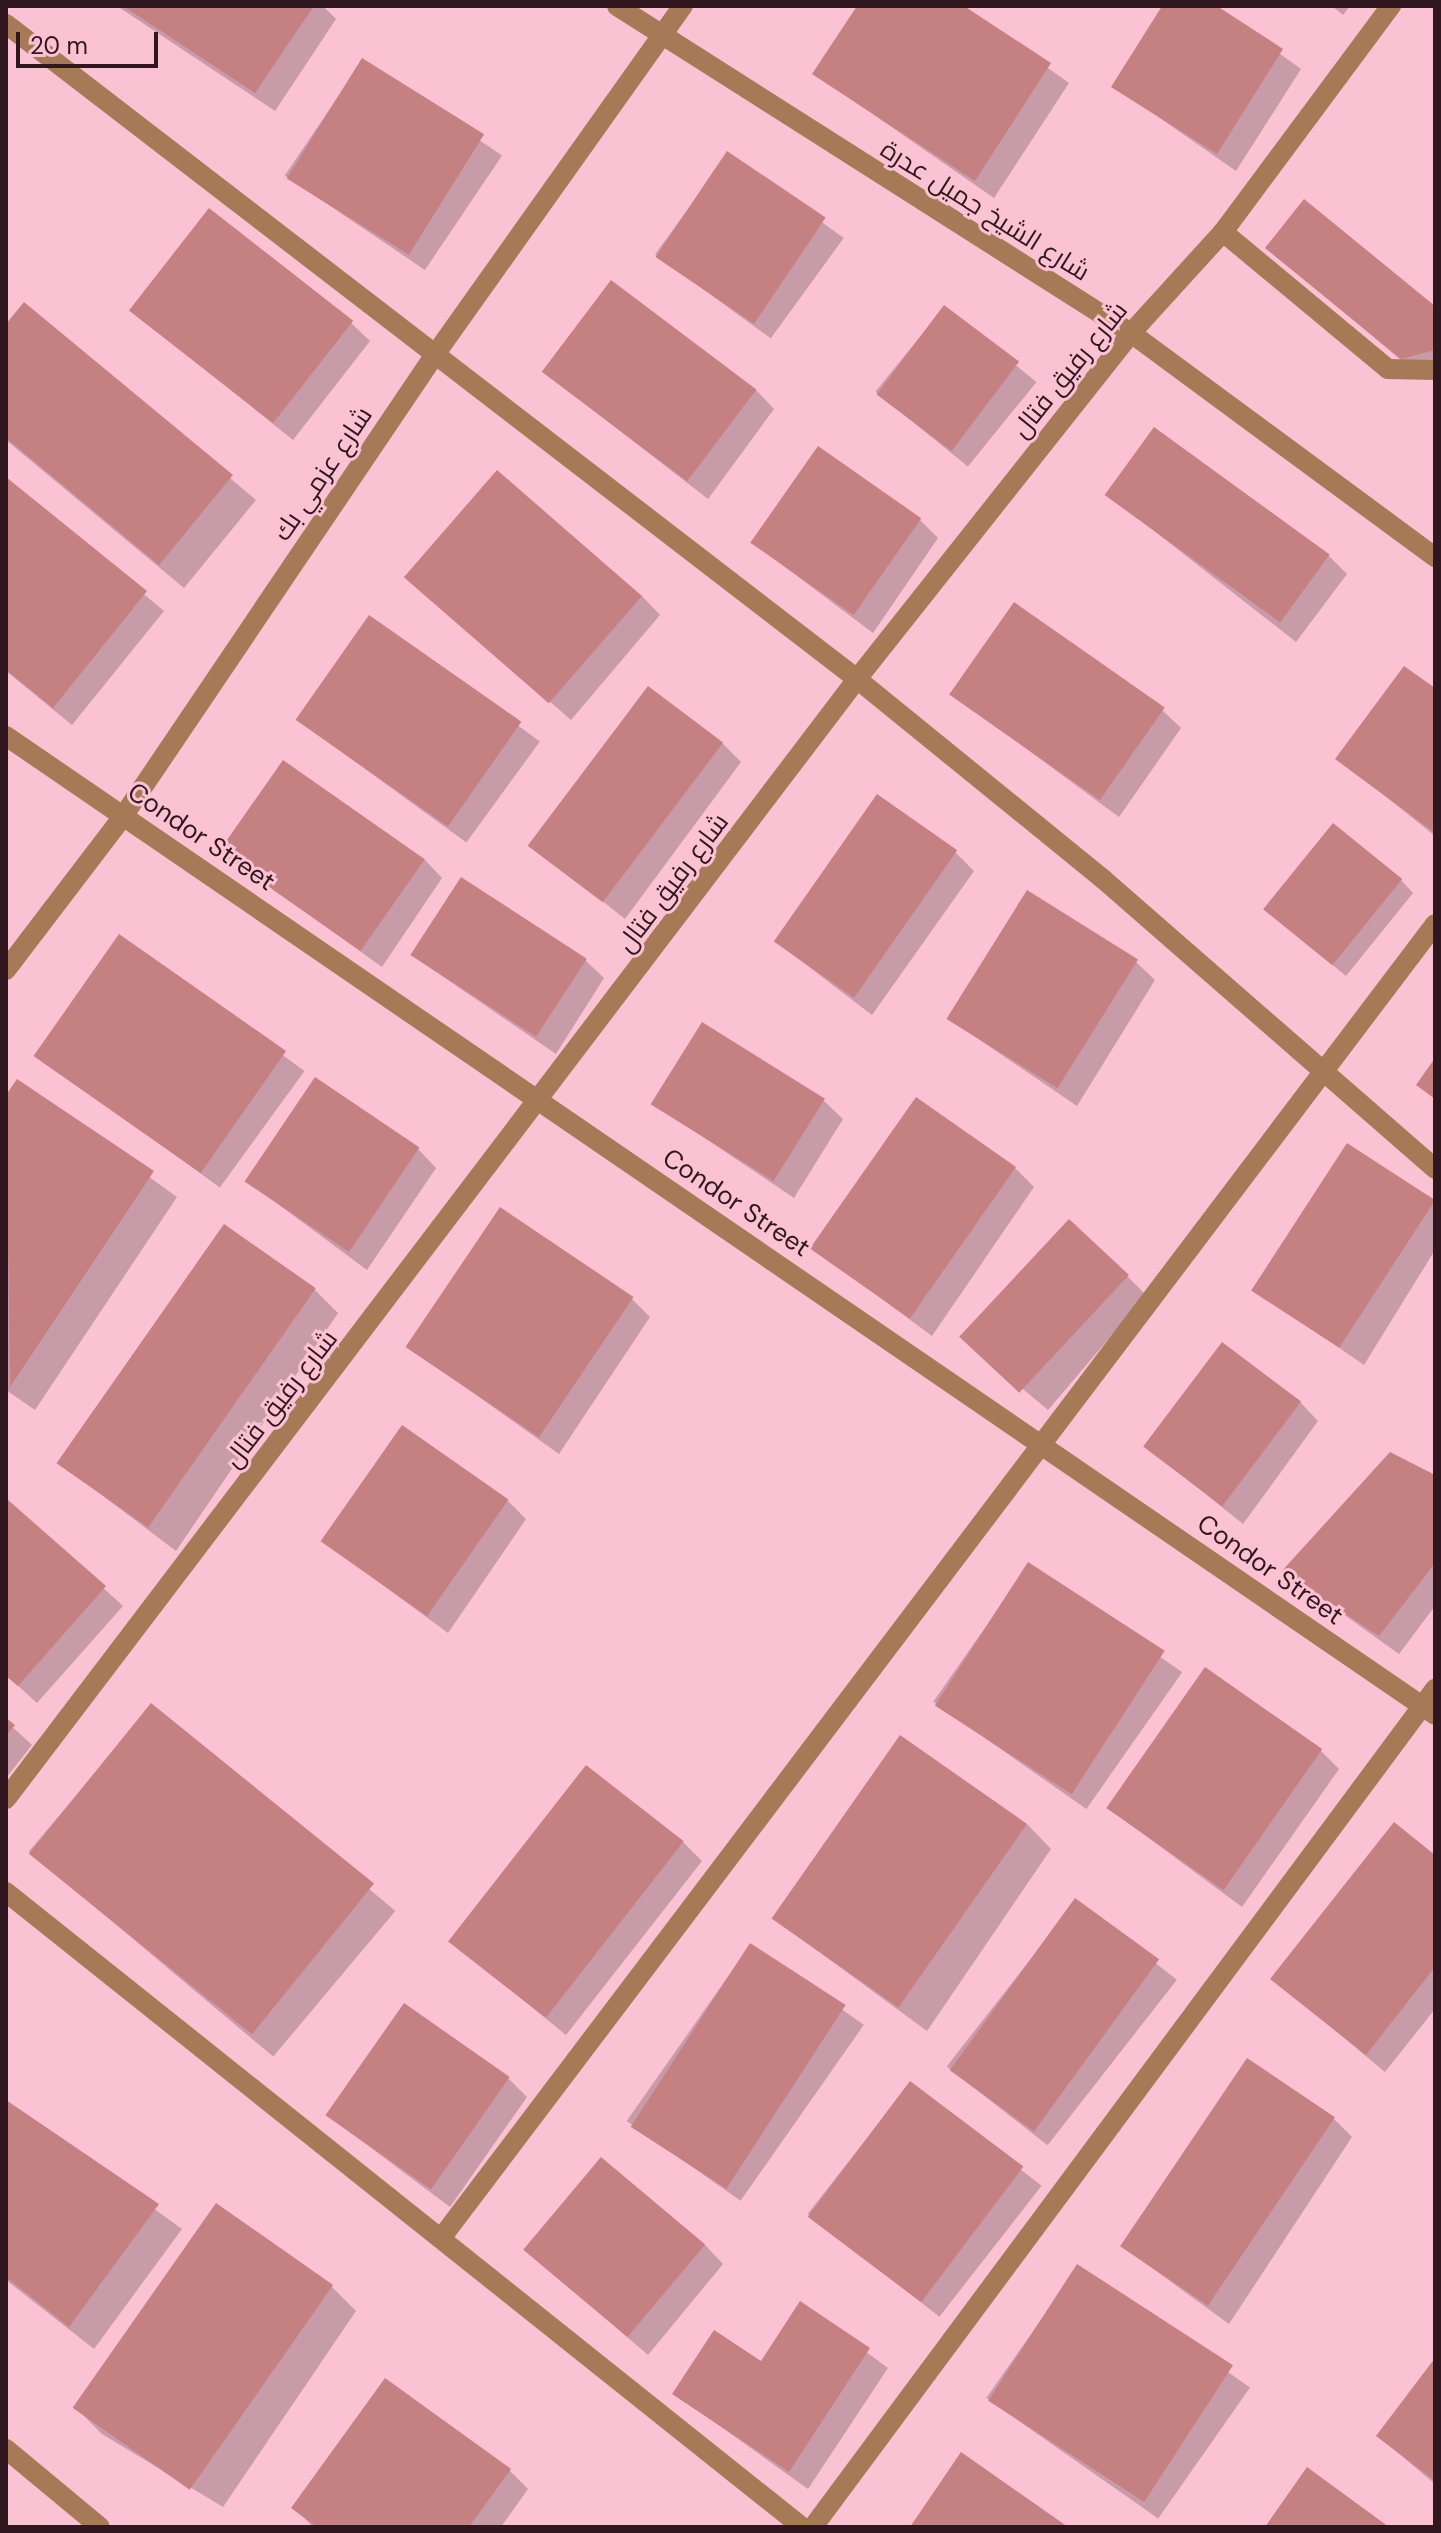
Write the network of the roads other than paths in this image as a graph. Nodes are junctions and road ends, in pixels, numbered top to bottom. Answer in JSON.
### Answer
{"nodes":[{"id":1,"x":10,"y":6,"type":"edge"},
{"id":2,"x":617,"y":6,"type":"edge"},
{"id":3,"x":683,"y":6,"type":"edge"},
{"id":4,"x":1391,"y":6,"type":"edge"},
{"id":5,"x":6,"y":12,"type":"edge"},
{"id":6,"x":6,"y":24,"type":"edge"},
{"id":7,"x":658,"y":37,"type":"junction"},
{"id":8,"x":1223,"y":232,"type":"junction"},
{"id":9,"x":1131,"y":333,"type":"junction"},
{"id":10,"x":434,"y":356,"type":"junction"},
{"id":11,"x":1435,"y":370,"type":"edge"},
{"id":12,"x":1435,"y":557,"type":"edge"},
{"id":13,"x":857,"y":679,"type":"junction"},
{"id":14,"x":6,"y":736,"type":"edge"},
{"id":15,"x":124,"y":815,"type":"junction"},
{"id":16,"x":1435,"y":924,"type":"edge"},
{"id":17,"x":6,"y":970,"type":"edge"},
{"id":18,"x":1323,"y":1077,"type":"junction"},
{"id":19,"x":542,"y":1102,"type":"junction"},
{"id":20,"x":1435,"y":1169,"type":"edge"},
{"id":21,"x":1042,"y":1444,"type":"junction"},
{"id":22,"x":1435,"y":1689,"type":"edge"},
{"id":23,"x":1429,"y":1711,"type":"edge"},
{"id":24,"x":6,"y":1799,"type":"edge"},
{"id":25,"x":6,"y":1892,"type":"edge"},
{"id":26,"x":442,"y":2237,"type":"junction"},
{"id":27,"x":6,"y":2449,"type":"edge"},
{"id":28,"x":100,"y":2527,"type":"edge"},
{"id":29,"x":802,"y":2527,"type":"edge"},
{"id":30,"x":813,"y":2527,"type":"edge"}],
"edges":[{"from":1,"to":5,"type":"street"},
{"from":2,"to":7,"type":"street","name":"شارع الشيخ جميل عدرة"},
{"from":3,"to":7,"type":"street","name":"شارع عزمي بك"},
{"from":4,"to":8,"type":"street","name":"شارع رفيق فتال"},
{"from":6,"to":10,"type":"street"},
{"from":7,"to":9,"type":"street","name":"شارع الشيخ جميل عدرة"},
{"from":7,"to":10,"type":"street","name":"شارع عزمي بك"},
{"from":8,"to":9,"type":"street","name":"شارع رفيق فتال"},
{"from":8,"to":11,"type":"street"},
{"from":9,"to":12,"type":"street","name":"شارع الشيخ جميل عدرة"},
{"from":9,"to":13,"type":"street","name":"شارع رفيق فتال"},
{"from":10,"to":13,"type":"street"},
{"from":10,"to":15,"type":"street","name":"شارع عزمي بك"},
{"from":13,"to":18,"type":"street"},
{"from":13,"to":19,"type":"street","name":"شارع رفيق فتال"},
{"from":14,"to":15,"type":"street","name":"Condor Street"},
{"from":15,"to":17,"type":"street","name":"شارع عزمي بك"},
{"from":15,"to":19,"type":"street","name":"Condor Street"},
{"from":16,"to":18,"type":"street"},
{"from":18,"to":20,"type":"street"},
{"from":18,"to":21,"type":"street"},
{"from":19,"to":21,"type":"street","name":"Condor Street"},
{"from":19,"to":24,"type":"street","name":"شارع رفيق فتال"},
{"from":21,"to":23,"type":"street","name":"Condor Street"},
{"from":21,"to":26,"type":"street"},
{"from":22,"to":23,"type":"street"},
{"from":23,"to":30,"type":"street"},
{"from":25,"to":26,"type":"street"},
{"from":26,"to":29,"type":"street"},
{"from":27,"to":28,"type":"street"}]}
